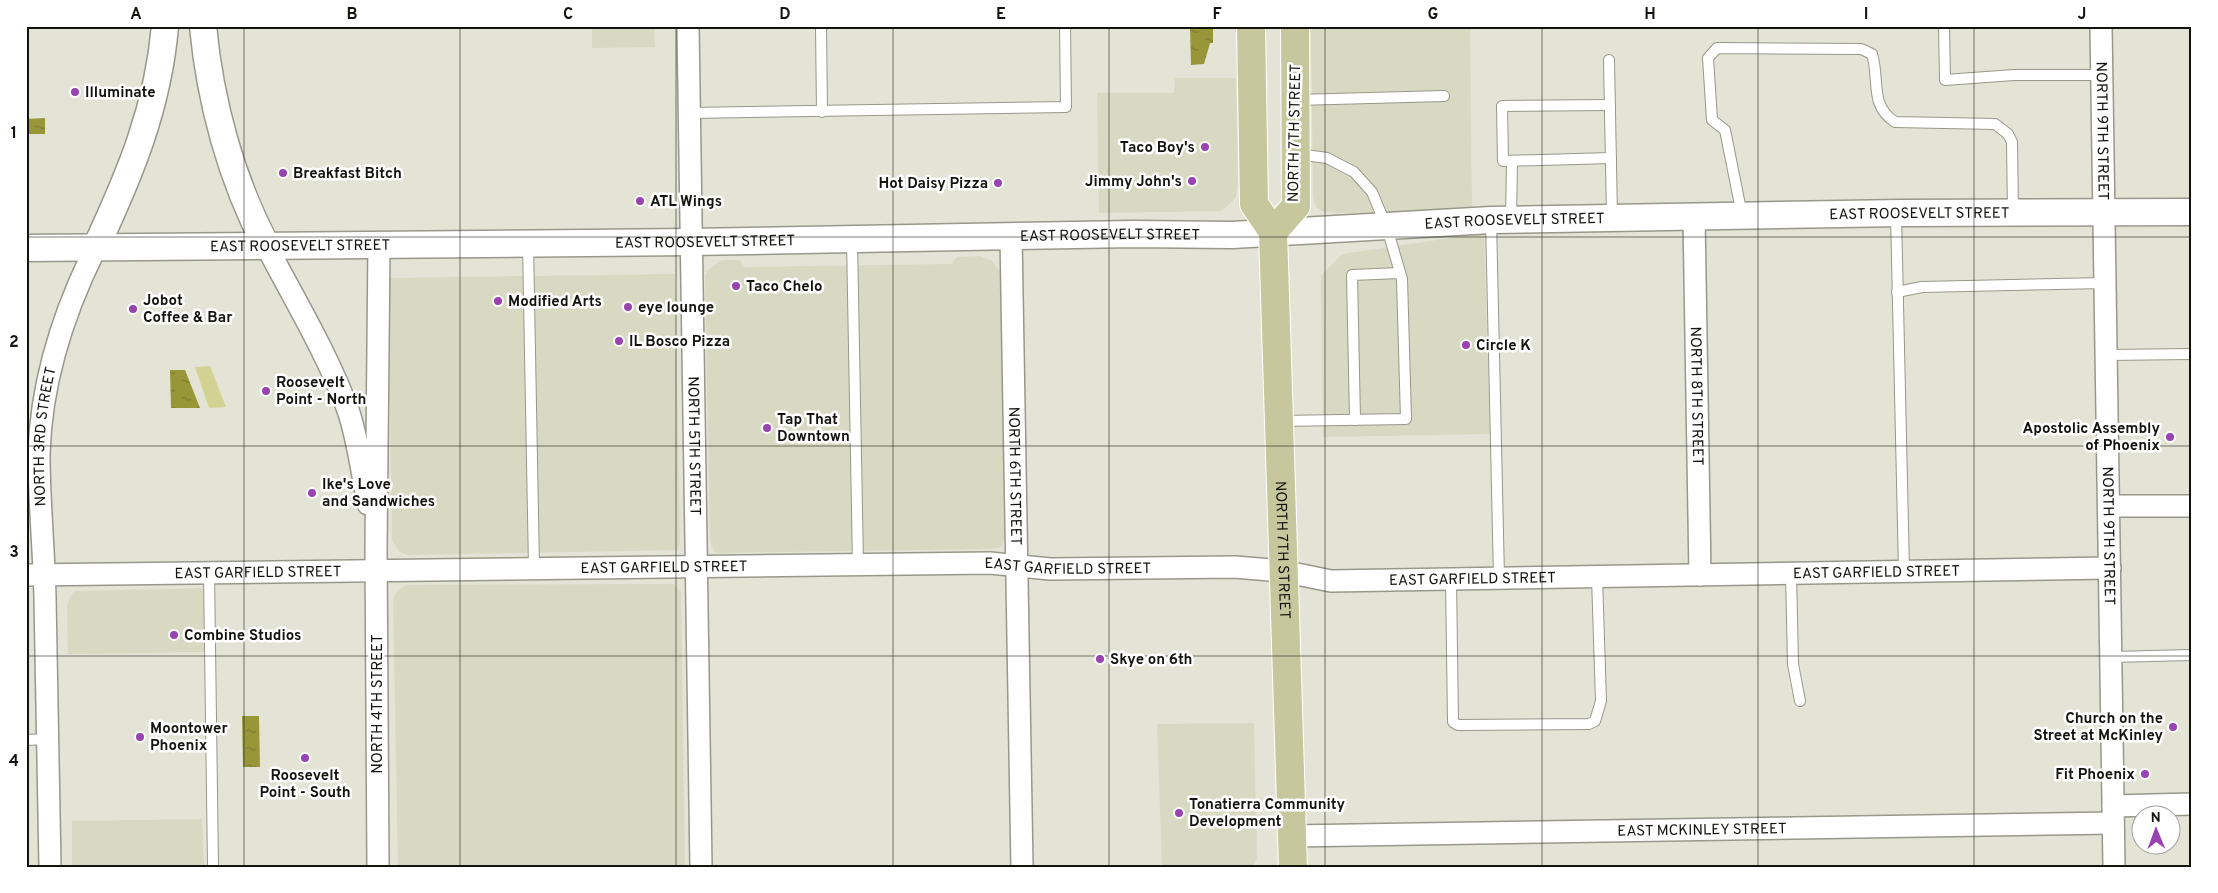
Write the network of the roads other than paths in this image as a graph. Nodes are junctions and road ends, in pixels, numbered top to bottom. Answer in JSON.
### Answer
{"nodes":[{"id":1,"x":165,"y":26,"type":"edge"},
{"id":2,"x":203,"y":26,"type":"edge"},
{"id":3,"x":688,"y":26,"type":"edge"},
{"id":4,"x":821,"y":26,"type":"edge"},
{"id":5,"x":1065,"y":26,"type":"edge"},
{"id":6,"x":1251,"y":26,"type":"edge"},
{"id":7,"x":1295,"y":26,"type":"edge"},
{"id":8,"x":1944,"y":26,"type":"edge"},
{"id":9,"x":2101,"y":26,"type":"edge"},
{"id":10,"x":1609,"y":60,"type":"dead end"},
{"id":11,"x":2102,"y":75,"type":"junction"},
{"id":12,"x":1444,"y":96,"type":"dead end"},
{"id":13,"x":1295,"y":100,"type":"junction"},
{"id":14,"x":1610,"y":105,"type":"junction"},
{"id":15,"x":822,"y":112,"type":"junction"},
{"id":16,"x":689,"y":113,"type":"junction"},
{"id":17,"x":1296,"y":154,"type":"junction"},
{"id":18,"x":1611,"y":158,"type":"junction"},
{"id":19,"x":1512,"y":160,"type":"junction"},
{"id":20,"x":2013,"y":212,"type":"junction"},
{"id":21,"x":2104,"y":212,"type":"junction"},
{"id":22,"x":2192,"y":212,"type":"edge"},
{"id":23,"x":1896,"y":213,"type":"junction"},
{"id":24,"x":1694,"y":216,"type":"junction"},
{"id":25,"x":1742,"y":216,"type":"junction"},
{"id":26,"x":1612,"y":218,"type":"junction"},
{"id":27,"x":1501,"y":220,"type":"junction"},
{"id":28,"x":1387,"y":228,"type":"junction"},
{"id":29,"x":1273,"y":232,"type":"junction"},
{"id":30,"x":1011,"y":236,"type":"junction"},
{"id":31,"x":852,"y":239,"type":"junction"},
{"id":32,"x":691,"y":242,"type":"junction"},
{"id":33,"x":528,"y":244,"type":"junction"},
{"id":34,"x":379,"y":245,"type":"junction"},
{"id":35,"x":266,"y":246,"type":"junction"},
{"id":36,"x":96,"y":247,"type":"junction"},
{"id":37,"x":26,"y":248,"type":"edge"},
{"id":38,"x":1400,"y":273,"type":"junction"},
{"id":39,"x":2105,"y":283,"type":"junction"},
{"id":40,"x":1898,"y":292,"type":"junction"},
{"id":41,"x":2192,"y":354,"type":"edge"},
{"id":42,"x":2106,"y":355,"type":"junction"},
{"id":43,"x":1355,"y":420,"type":"junction"},
{"id":44,"x":1278,"y":421,"type":"junction"},
{"id":45,"x":2109,"y":506,"type":"junction"},
{"id":46,"x":2192,"y":506,"type":"edge"},
{"id":47,"x":377,"y":540,"type":"junction"},
{"id":48,"x":858,"y":564,"type":"junction"},
{"id":49,"x":696,"y":565,"type":"junction"},
{"id":50,"x":1017,"y":566,"type":"junction"},
{"id":51,"x":534,"y":568,"type":"junction"},
{"id":52,"x":2110,"y":568,"type":"junction"},
{"id":53,"x":376,"y":570,"type":"junction"},
{"id":54,"x":1282,"y":571,"type":"junction"},
{"id":55,"x":1904,"y":571,"type":"junction"},
{"id":56,"x":208,"y":572,"type":"junction"},
{"id":57,"x":1791,"y":574,"type":"junction"},
{"id":58,"x":35,"y":575,"type":"edge"},
{"id":59,"x":1700,"y":575,"type":"junction"},
{"id":60,"x":1598,"y":577,"type":"junction"},
{"id":61,"x":1499,"y":578,"type":"junction"},
{"id":62,"x":1451,"y":579,"type":"junction"},
{"id":63,"x":2192,"y":655,"type":"edge"},
{"id":64,"x":2111,"y":657,"type":"junction"},
{"id":65,"x":1800,"y":701,"type":"dead end"},
{"id":66,"x":26,"y":740,"type":"edge"},
{"id":67,"x":47,"y":740,"type":"junction"},
{"id":68,"x":2192,"y":804,"type":"edge"},
{"id":69,"x":2112,"y":815,"type":"junction"},
{"id":70,"x":1292,"y":836,"type":"junction"},
{"id":71,"x":50,"y":867,"type":"edge"},
{"id":72,"x":213,"y":867,"type":"edge"},
{"id":73,"x":378,"y":867,"type":"edge"},
{"id":74,"x":702,"y":867,"type":"edge"},
{"id":75,"x":1022,"y":867,"type":"edge"},
{"id":76,"x":1293,"y":867,"type":"edge"},
{"id":77,"x":2114,"y":867,"type":"edge"}],
"edges":[{"from":1,"to":36,"type":"street","name":"NORTH 3RD STREET"},
{"from":2,"to":35,"type":"street"},
{"from":3,"to":16,"type":"street","name":"NORTH 5TH STREET"},
{"from":4,"to":15,"type":"lane"},
{"from":5,"to":15,"type":"lane"},
{"from":6,"to":29,"type":"main road"},
{"from":7,"to":13,"type":"main road","name":"NORTH 7TH STREET"},
{"from":8,"to":11,"type":"lane"},
{"from":9,"to":11,"type":"street","name":"NORTH 9TH STREET"},
{"from":10,"to":14,"type":"lane"},
{"from":11,"to":21,"type":"street","name":"NORTH 9TH STREET"},
{"from":12,"to":13,"type":"lane"},
{"from":13,"to":17,"type":"main road","name":"NORTH 7TH STREET"},
{"from":14,"to":18,"type":"lane"},
{"from":14,"to":19,"type":"lane"},
{"from":15,"to":16,"type":"lane"},
{"from":16,"to":32,"type":"street","name":"NORTH 5TH STREET"},
{"from":17,"to":28,"type":"lane"},
{"from":17,"to":29,"type":"main road","name":"NORTH 7TH STREET"},
{"from":18,"to":19,"type":"lane"},
{"from":18,"to":26,"type":"lane"},
{"from":19,"to":27,"type":"lane"},
{"from":20,"to":21,"type":"street","name":"EAST ROOSEVELT STREET"},
{"from":20,"to":23,"type":"street","name":"EAST ROOSEVELT STREET"},
{"from":20,"to":25,"type":"lane"},
{"from":21,"to":22,"type":"street","name":"EAST ROOSEVELT STREET"},
{"from":21,"to":39,"type":"street","name":"NORTH 9TH STREET"},
{"from":23,"to":25,"type":"street","name":"EAST ROOSEVELT STREET"},
{"from":23,"to":40,"type":"lane"},
{"from":24,"to":25,"type":"street","name":"EAST ROOSEVELT STREET"},
{"from":24,"to":26,"type":"street","name":"EAST ROOSEVELT STREET"},
{"from":24,"to":59,"type":"street","name":"NORTH 8TH STREET"},
{"from":26,"to":27,"type":"street","name":"EAST ROOSEVELT STREET"},
{"from":27,"to":28,"type":"street","name":"EAST ROOSEVELT STREET"},
{"from":27,"to":61,"type":"lane"},
{"from":28,"to":29,"type":"street","name":"EAST ROOSEVELT STREET"},
{"from":28,"to":38,"type":"lane"},
{"from":29,"to":30,"type":"street","name":"EAST ROOSEVELT STREET"},
{"from":29,"to":44,"type":"main road","name":"NORTH 7TH STREET"},
{"from":30,"to":31,"type":"street","name":"EAST ROOSEVELT STREET"},
{"from":30,"to":50,"type":"street","name":"NORTH 6TH STREET"},
{"from":31,"to":32,"type":"street","name":"EAST ROOSEVELT STREET"},
{"from":31,"to":48,"type":"lane"},
{"from":32,"to":33,"type":"street","name":"EAST ROOSEVELT STREET"},
{"from":32,"to":49,"type":"street","name":"NORTH 5TH STREET"},
{"from":33,"to":34,"type":"street","name":"EAST ROOSEVELT STREET"},
{"from":33,"to":51,"type":"lane"},
{"from":34,"to":35,"type":"street","name":"EAST ROOSEVELT STREET"},
{"from":34,"to":47,"type":"street","name":"NORTH 4TH STREET"},
{"from":35,"to":36,"type":"street","name":"EAST ROOSEVELT STREET"},
{"from":35,"to":47,"type":"street","name":"NORTH 4TH STREET"},
{"from":36,"to":37,"type":"street","name":"EAST ROOSEVELT STREET"},
{"from":36,"to":58,"type":"street","name":"NORTH 3RD STREET"},
{"from":38,"to":43,"type":"lane"},
{"from":38,"to":43,"type":"lane"},
{"from":39,"to":40,"type":"lane"},
{"from":39,"to":42,"type":"street","name":"NORTH 9TH STREET"},
{"from":40,"to":55,"type":"lane"},
{"from":41,"to":42,"type":"lane"},
{"from":42,"to":45,"type":"street","name":"NORTH 9TH STREET"},
{"from":43,"to":44,"type":"lane"},
{"from":44,"to":54,"type":"main road","name":"NORTH 7TH STREET"},
{"from":45,"to":46,"type":"street"},
{"from":45,"to":52,"type":"street","name":"NORTH 9TH STREET"},
{"from":47,"to":53,"type":"street","name":"NORTH 4TH STREET"},
{"from":48,"to":49,"type":"street","name":"EAST GARFIELD STREET"},
{"from":48,"to":50,"type":"street","name":"EAST GARFIELD STREET"},
{"from":49,"to":51,"type":"street","name":"EAST GARFIELD STREET"},
{"from":49,"to":74,"type":"street","name":"NORTH 5TH STREET"},
{"from":50,"to":54,"type":"street","name":"EAST GARFIELD STREET"},
{"from":50,"to":75,"type":"street","name":"NORTH 6TH STREET"},
{"from":51,"to":53,"type":"street","name":"EAST GARFIELD STREET"},
{"from":52,"to":55,"type":"street","name":"EAST GARFIELD STREET"},
{"from":52,"to":64,"type":"street","name":"NORTH 9TH STREET"},
{"from":53,"to":56,"type":"street","name":"EAST GARFIELD STREET"},
{"from":53,"to":73,"type":"street","name":"NORTH 4TH STREET"},
{"from":54,"to":62,"type":"street","name":"EAST GARFIELD STREET"},
{"from":54,"to":70,"type":"main road","name":"NORTH 7TH STREET"},
{"from":55,"to":57,"type":"street","name":"EAST GARFIELD STREET"},
{"from":56,"to":58,"type":"street","name":"EAST GARFIELD STREET"},
{"from":56,"to":72,"type":"lane"},
{"from":57,"to":59,"type":"street","name":"EAST GARFIELD STREET"},
{"from":57,"to":65,"type":"lane"},
{"from":58,"to":67,"type":"street","name":"NORTH 3RD STREET"},
{"from":59,"to":60,"type":"street","name":"EAST GARFIELD STREET"},
{"from":60,"to":61,"type":"street","name":"EAST GARFIELD STREET"},
{"from":60,"to":62,"type":"lane"},
{"from":61,"to":62,"type":"street","name":"EAST GARFIELD STREET"},
{"from":63,"to":64,"type":"lane"},
{"from":64,"to":69,"type":"street","name":"NORTH 9TH STREET"},
{"from":66,"to":67,"type":"lane"},
{"from":67,"to":71,"type":"street","name":"NORTH 3RD STREET"},
{"from":68,"to":69,"type":"street","name":"EAST MCKINLEY STREET"},
{"from":69,"to":70,"type":"street","name":"EAST MCKINLEY STREET"},
{"from":69,"to":77,"type":"street","name":"NORTH 9TH STREET"},
{"from":70,"to":76,"type":"main road","name":"NORTH 7TH STREET"}]}
